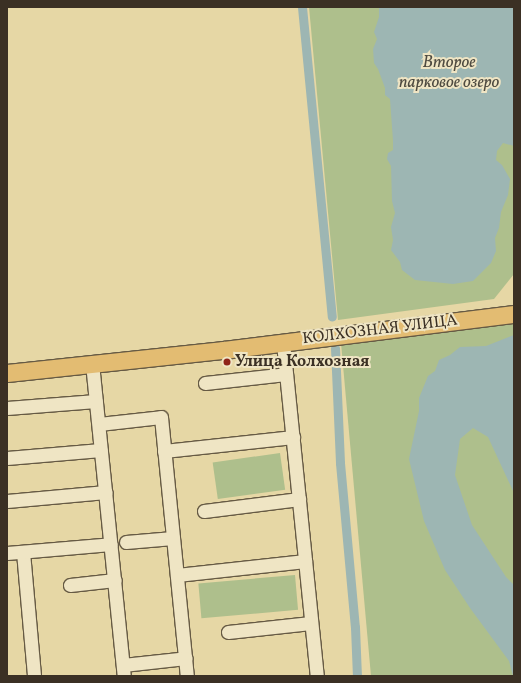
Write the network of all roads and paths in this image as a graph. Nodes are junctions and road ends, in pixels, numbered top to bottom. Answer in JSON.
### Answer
{"nodes":[{"id":1,"x":514,"y":314,"type":"edge"},
{"id":2,"x":283,"y":343,"type":"junction"},
{"id":3,"x":92,"y":363,"type":"junction"},
{"id":4,"x":7,"y":373,"type":"edge"},
{"id":5,"x":286,"y":374,"type":"junction"},
{"id":6,"x":205,"y":383,"type":"dead end"},
{"id":7,"x":96,"y":401,"type":"junction"},
{"id":8,"x":7,"y":408,"type":"edge"},
{"id":9,"x":99,"y":424,"type":"junction"},
{"id":10,"x":293,"y":437,"type":"junction"},
{"id":11,"x":101,"y":450,"type":"junction"},
{"id":12,"x":164,"y":451,"type":"junction"},
{"id":13,"x":7,"y":458,"type":"edge"},
{"id":14,"x":106,"y":492,"type":"junction"},
{"id":15,"x":299,"y":499,"type":"junction"},
{"id":16,"x":7,"y":501,"type":"edge"},
{"id":17,"x":204,"y":511,"type":"dead end"},
{"id":18,"x":173,"y":538,"type":"junction"},
{"id":19,"x":126,"y":542,"type":"dead end"},
{"id":20,"x":111,"y":544,"type":"junction"},
{"id":21,"x":22,"y":552,"type":"junction"},
{"id":22,"x":7,"y":553,"type":"edge"},
{"id":23,"x":305,"y":561,"type":"junction"},
{"id":24,"x":177,"y":574,"type":"junction"},
{"id":25,"x":115,"y":580,"type":"junction"},
{"id":26,"x":70,"y":585,"type":"dead end"},
{"id":27,"x":311,"y":623,"type":"junction"},
{"id":28,"x":228,"y":632,"type":"dead end"},
{"id":29,"x":186,"y":658,"type":"junction"},
{"id":30,"x":124,"y":671,"type":"edge"},
{"id":31,"x":34,"y":676,"type":"edge"},
{"id":32,"x":188,"y":676,"type":"edge"},
{"id":33,"x":317,"y":676,"type":"edge"}],
"edges":[{"from":1,"to":2,"type":"main road","name":"КОЛХОЗНАЯ УЛИЦА"},
{"from":2,"to":3,"type":"main road","name":"КОЛХОЗНАЯ УЛИЦА"},
{"from":2,"to":5,"type":"lane"},
{"from":3,"to":4,"type":"main road","name":"КОЛХОЗНАЯ УЛИЦА"},
{"from":3,"to":7,"type":"lane"},
{"from":5,"to":6,"type":"lane"},
{"from":5,"to":10,"type":"lane"},
{"from":7,"to":8,"type":"lane"},
{"from":7,"to":9,"type":"lane"},
{"from":9,"to":11,"type":"lane"},
{"from":9,"to":12,"type":"lane"},
{"from":10,"to":12,"type":"lane"},
{"from":10,"to":15,"type":"lane"},
{"from":11,"to":13,"type":"lane"},
{"from":11,"to":14,"type":"lane"},
{"from":12,"to":18,"type":"lane"},
{"from":14,"to":16,"type":"lane"},
{"from":14,"to":20,"type":"lane"},
{"from":15,"to":17,"type":"lane"},
{"from":15,"to":23,"type":"lane"},
{"from":18,"to":19,"type":"lane"},
{"from":18,"to":24,"type":"lane"},
{"from":20,"to":21,"type":"lane"},
{"from":20,"to":25,"type":"lane"},
{"from":21,"to":22,"type":"lane"},
{"from":21,"to":31,"type":"lane"},
{"from":23,"to":24,"type":"lane"},
{"from":23,"to":27,"type":"lane"},
{"from":24,"to":29,"type":"lane"},
{"from":25,"to":26,"type":"lane"},
{"from":25,"to":30,"type":"lane"},
{"from":27,"to":28,"type":"lane"},
{"from":27,"to":33,"type":"lane"},
{"from":29,"to":30,"type":"lane"},
{"from":29,"to":32,"type":"lane"}]}
